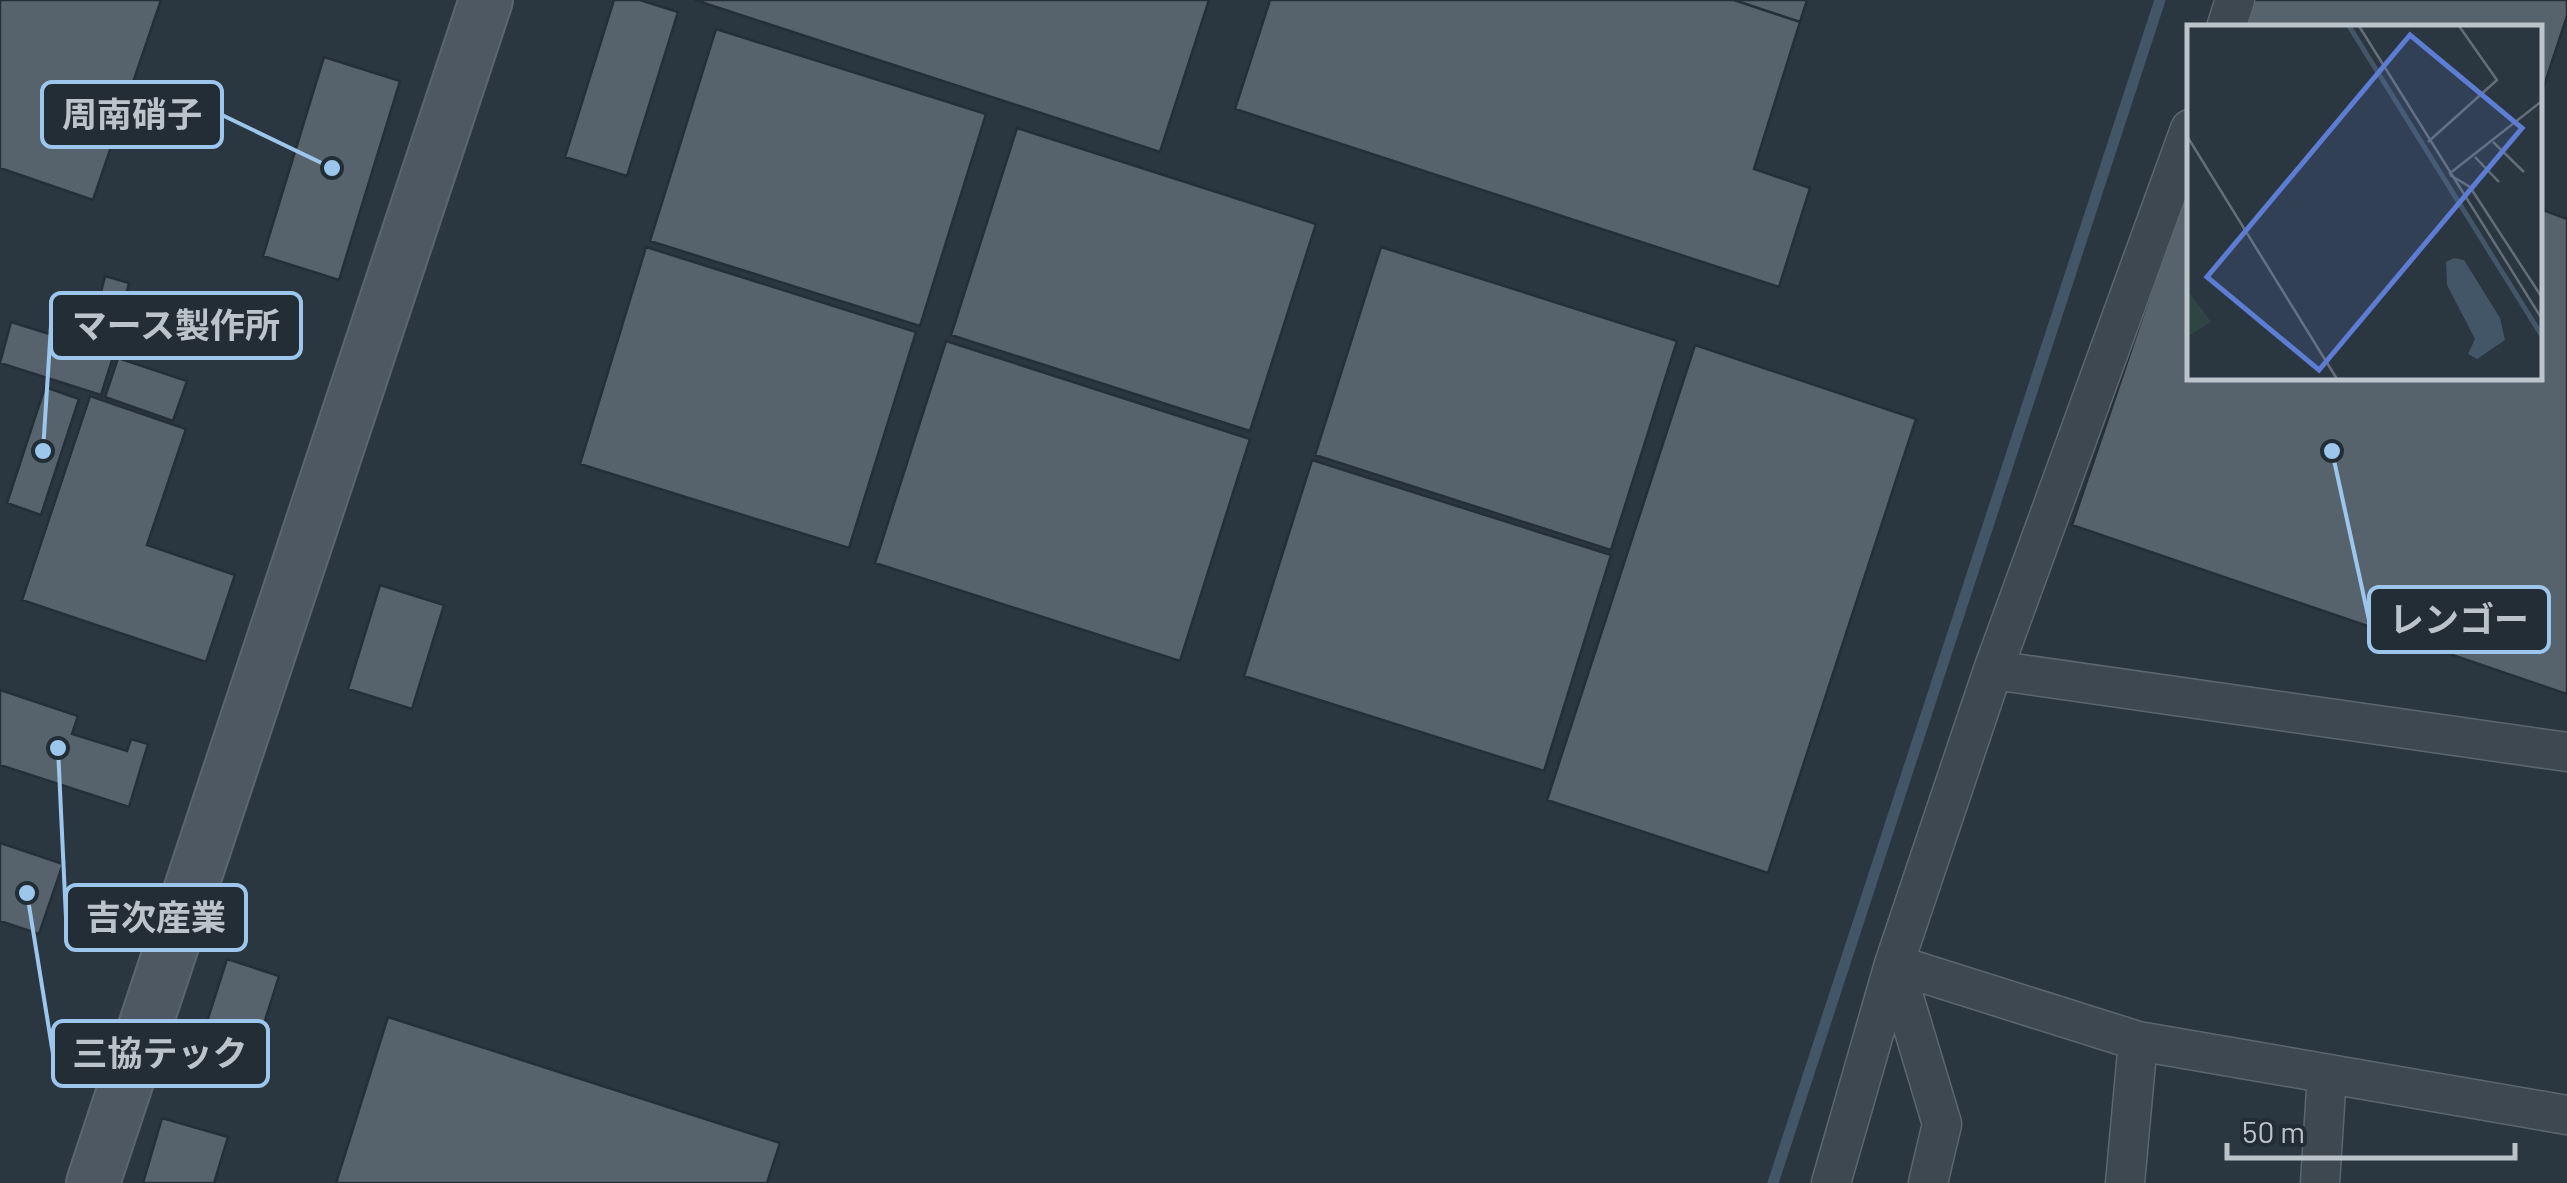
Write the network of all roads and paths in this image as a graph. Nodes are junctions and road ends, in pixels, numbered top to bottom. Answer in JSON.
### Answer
{"nodes":[{"id":1,"x":486,"y":0,"type":"edge"},
{"id":2,"x":2235,"y":0,"type":"edge"},
{"id":3,"x":2227,"y":25,"type":"edge"},
{"id":4,"x":2187,"y":138,"type":"edge"},
{"id":5,"x":1993,"y":670,"type":"junction"},
{"id":6,"x":2567,"y":752,"type":"edge"},
{"id":7,"x":1894,"y":964,"type":"junction"},
{"id":8,"x":2138,"y":1041,"type":"junction"},
{"id":9,"x":2327,"y":1074,"type":"junction"},
{"id":10,"x":2567,"y":1116,"type":"edge"},
{"id":11,"x":94,"y":1183,"type":"edge"},
{"id":12,"x":1831,"y":1183,"type":"edge"},
{"id":13,"x":1928,"y":1183,"type":"edge"},
{"id":14,"x":2125,"y":1183,"type":"edge"},
{"id":15,"x":2320,"y":1183,"type":"edge"}],
"edges":[{"from":1,"to":11,"type":"street"},
{"from":2,"to":3,"type":"street"},
{"from":4,"to":5,"type":"street"},
{"from":5,"to":6,"type":"street"},
{"from":5,"to":7,"type":"street"},
{"from":7,"to":8,"type":"street"},
{"from":7,"to":12,"type":"street"},
{"from":7,"to":13,"type":"street"},
{"from":8,"to":9,"type":"street"},
{"from":8,"to":14,"type":"street"},
{"from":9,"to":10,"type":"street"},
{"from":9,"to":15,"type":"street"}]}
